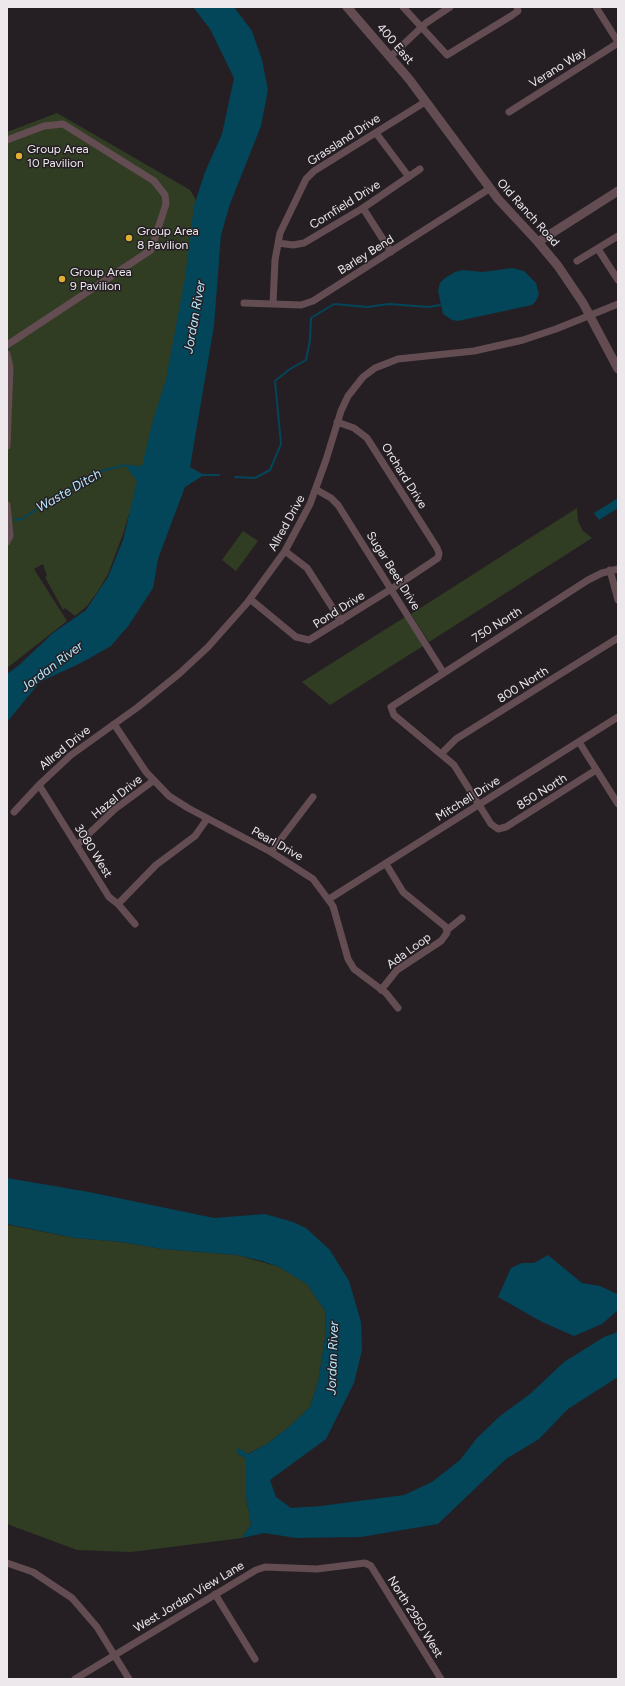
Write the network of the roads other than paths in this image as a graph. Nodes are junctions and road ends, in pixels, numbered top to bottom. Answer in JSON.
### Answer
{"nodes":[{"id":1,"x":347,"y":7,"type":"edge"},
{"id":2,"x":403,"y":7,"type":"edge"},
{"id":3,"x":450,"y":7,"type":"edge"},
{"id":4,"x":596,"y":7,"type":"edge"},
{"id":5,"x":518,"y":9,"type":"edge"},
{"id":6,"x":422,"y":27,"type":"junction"},
{"id":7,"x":618,"y":43,"type":"edge"},
{"id":8,"x":390,"y":56,"type":"junction"},
{"id":9,"x":409,"y":79,"type":"joint"},
{"id":10,"x":425,"y":102,"type":"junction"},
{"id":11,"x":509,"y":112,"type":"dead end"},
{"id":12,"x":376,"y":133,"type":"junction"},
{"id":13,"x":7,"y":140,"type":"edge"},
{"id":14,"x":420,"y":170,"type":"dead end"},
{"id":15,"x":409,"y":177,"type":"junction"},
{"id":16,"x":490,"y":189,"type":"junction"},
{"id":17,"x":618,"y":191,"type":"edge"},
{"id":18,"x":363,"y":208,"type":"junction"},
{"id":19,"x":618,"y":236,"type":"edge"},
{"id":20,"x":538,"y":242,"type":"junction"},
{"id":21,"x":278,"y":243,"type":"junction"},
{"id":22,"x":598,"y":249,"type":"junction"},
{"id":23,"x":391,"y":252,"type":"junction"},
{"id":24,"x":577,"y":262,"type":"dead end"},
{"id":25,"x":618,"y":280,"type":"edge"},
{"id":26,"x":244,"y":304,"type":"dead end"},
{"id":27,"x":273,"y":304,"type":"junction"},
{"id":28,"x":618,"y":304,"type":"edge"},
{"id":29,"x":590,"y":316,"type":"junction"},
{"id":30,"x":7,"y":345,"type":"edge"},
{"id":31,"x":7,"y":354,"type":"edge"},
{"id":32,"x":618,"y":369,"type":"edge"},
{"id":33,"x":337,"y":422,"type":"junction"},
{"id":34,"x":7,"y":446,"type":"edge"},
{"id":35,"x":317,"y":490,"type":"junction"},
{"id":36,"x":7,"y":505,"type":"edge"},
{"id":37,"x":7,"y":542,"type":"edge"},
{"id":38,"x":285,"y":551,"type":"junction"},
{"id":39,"x":439,"y":556,"type":"joint"},
{"id":40,"x":618,"y":569,"type":"edge"},
{"id":41,"x":610,"y":570,"type":"junction"},
{"id":42,"x":391,"y":589,"type":"junction"},
{"id":43,"x":250,"y":599,"type":"junction"},
{"id":44,"x":618,"y":600,"type":"edge"},
{"id":45,"x":341,"y":621,"type":"junction"},
{"id":46,"x":618,"y":638,"type":"edge"},
{"id":47,"x":443,"y":672,"type":"junction"},
{"id":48,"x":618,"y":717,"type":"edge"},
{"id":49,"x":114,"y":724,"type":"junction"},
{"id":50,"x":579,"y":742,"type":"junction"},
{"id":51,"x":442,"y":753,"type":"junction"},
{"id":52,"x":596,"y":770,"type":"junction"},
{"id":53,"x":154,"y":781,"type":"junction"},
{"id":54,"x":39,"y":785,"type":"junction"},
{"id":55,"x":313,"y":797,"type":"dead end"},
{"id":56,"x":618,"y":804,"type":"edge"},
{"id":57,"x":479,"y":805,"type":"junction"},
{"id":58,"x":14,"y":812,"type":"dead end"},
{"id":59,"x":207,"y":819,"type":"junction"},
{"id":60,"x":76,"y":845,"type":"junction"},
{"id":61,"x":271,"y":852,"type":"junction"},
{"id":62,"x":386,"y":864,"type":"junction"},
{"id":63,"x":329,"y":898,"type":"junction"},
{"id":64,"x":118,"y":904,"type":"junction"},
{"id":65,"x":462,"y":918,"type":"dead end"},
{"id":66,"x":135,"y":924,"type":"dead end"},
{"id":67,"x":447,"y":930,"type":"junction"},
{"id":68,"x":381,"y":990,"type":"junction"},
{"id":69,"x":398,"y":1008,"type":"dead end"},
{"id":70,"x":7,"y":1563,"type":"edge"},
{"id":71,"x":371,"y":1566,"type":"joint"},
{"id":72,"x":214,"y":1594,"type":"junction"},
{"id":73,"x":114,"y":1655,"type":"junction"},
{"id":74,"x":255,"y":1659,"type":"dead end"},
{"id":75,"x":437,"y":1678,"type":"edge"},
{"id":76,"x":75,"y":1679,"type":"edge"},
{"id":77,"x":129,"y":1679,"type":"edge"}],
"edges":[{"from":1,"to":8,"type":"street","name":"400 East"},
{"from":2,"to":6,"type":"street"},
{"from":3,"to":6,"type":"street"},
{"from":4,"to":7,"type":"street"},
{"from":5,"to":6,"type":"street"},
{"from":6,"to":8,"type":"street"},
{"from":7,"to":11,"type":"street","name":"Verano Way"},
{"from":8,"to":9,"type":"street","name":"400 East"},
{"from":9,"to":10,"type":"street","name":"Old Ranch Road"},
{"from":10,"to":12,"type":"street","name":"Grassland Drive"},
{"from":10,"to":16,"type":"street","name":"Old Ranch Road"},
{"from":12,"to":15,"type":"street"},
{"from":12,"to":21,"type":"street","name":"Grassland Drive"},
{"from":13,"to":30,"type":"street"},
{"from":14,"to":15,"type":"street","name":"Cornfield Drive"},
{"from":15,"to":18,"type":"street","name":"Cornfield Drive"},
{"from":16,"to":20,"type":"street","name":"Old Ranch Road"},
{"from":16,"to":23,"type":"street","name":"Barley Bend"},
{"from":17,"to":20,"type":"street"},
{"from":18,"to":21,"type":"street","name":"Cornfield Drive"},
{"from":18,"to":23,"type":"street"},
{"from":19,"to":22,"type":"street"},
{"from":20,"to":29,"type":"street","name":"Old Ranch Road"},
{"from":21,"to":27,"type":"street","name":"Grassland Drive"},
{"from":22,"to":24,"type":"street"},
{"from":22,"to":25,"type":"street"},
{"from":23,"to":27,"type":"street","name":"Barley Bend"},
{"from":26,"to":27,"type":"street","name":"Barley Bend"},
{"from":28,"to":29,"type":"street","name":"Allred Drive"},
{"from":29,"to":32,"type":"street","name":"Old Ranch Road"},
{"from":29,"to":33,"type":"street","name":"Allred Drive"},
{"from":31,"to":34,"type":"street"},
{"from":33,"to":35,"type":"street","name":"Allred Drive"},
{"from":33,"to":39,"type":"street","name":"Orchard Drive"},
{"from":35,"to":38,"type":"street","name":"Allred Drive"},
{"from":35,"to":42,"type":"street","name":"Sugar Beet Drive"},
{"from":36,"to":37,"type":"street"},
{"from":38,"to":43,"type":"street","name":"Allred Drive"},
{"from":38,"to":45,"type":"street"},
{"from":39,"to":42,"type":"street","name":"Pond Drive"},
{"from":40,"to":41,"type":"street","name":"750 North"},
{"from":41,"to":44,"type":"street"},
{"from":41,"to":47,"type":"street","name":"750 North"},
{"from":42,"to":45,"type":"street","name":"Pond Drive"},
{"from":42,"to":47,"type":"street","name":"Sugar Beet Drive"},
{"from":43,"to":45,"type":"street","name":"Pond Drive"},
{"from":43,"to":49,"type":"street","name":"Allred Drive"},
{"from":46,"to":51,"type":"street","name":"800 North"},
{"from":47,"to":51,"type":"street","name":"750 North"},
{"from":48,"to":50,"type":"street","name":"Mitchell Drive"},
{"from":49,"to":53,"type":"street","name":"Pearl Drive"},
{"from":49,"to":54,"type":"street","name":"Allred Drive"},
{"from":50,"to":52,"type":"street"},
{"from":50,"to":57,"type":"street","name":"Mitchell Drive"},
{"from":51,"to":57,"type":"street"},
{"from":52,"to":56,"type":"street"},
{"from":52,"to":57,"type":"street","name":"850 North"},
{"from":53,"to":59,"type":"street","name":"Pearl Drive"},
{"from":53,"to":60,"type":"street","name":"Hazel Drive"},
{"from":54,"to":58,"type":"street","name":"Allred Drive"},
{"from":54,"to":60,"type":"street","name":"3080 West"},
{"from":55,"to":61,"type":"street"},
{"from":57,"to":62,"type":"street","name":"Mitchell Drive"},
{"from":59,"to":61,"type":"street","name":"Pearl Drive"},
{"from":59,"to":64,"type":"street"},
{"from":60,"to":64,"type":"street","name":"3080 West"},
{"from":61,"to":63,"type":"street","name":"Pearl Drive"},
{"from":62,"to":63,"type":"street","name":"Mitchell Drive"},
{"from":62,"to":67,"type":"street","name":"Ada Loop"},
{"from":63,"to":68,"type":"street","name":"Pearl Drive"},
{"from":64,"to":66,"type":"street","name":"3080 West"},
{"from":65,"to":67,"type":"street","name":"Ada Loop"},
{"from":67,"to":68,"type":"street","name":"Ada Loop"},
{"from":68,"to":69,"type":"street","name":"Pearl Drive"},
{"from":70,"to":73,"type":"street"},
{"from":71,"to":72,"type":"street","name":"West Jordan View Lane"},
{"from":71,"to":75,"type":"street","name":"North 2950 West"},
{"from":72,"to":73,"type":"street","name":"West Jordan View Lane"},
{"from":72,"to":74,"type":"street"},
{"from":73,"to":76,"type":"street","name":"West Jordan View Lane"},
{"from":73,"to":77,"type":"street"}]}
